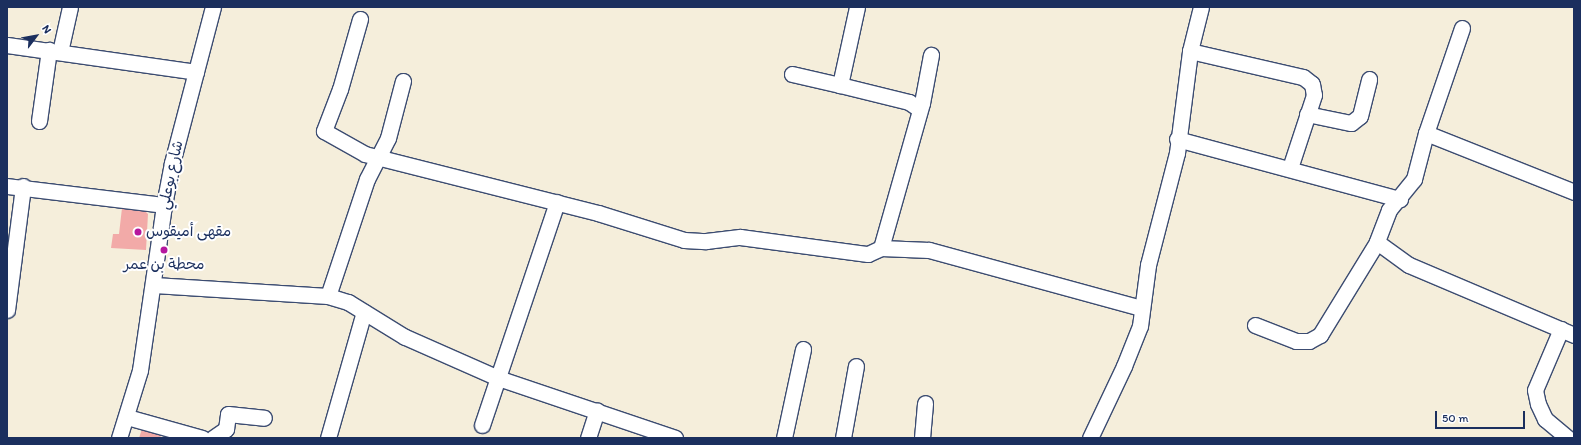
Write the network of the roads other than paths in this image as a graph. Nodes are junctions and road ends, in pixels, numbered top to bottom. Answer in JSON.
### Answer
{"nodes":[{"id":1,"x":70,"y":7,"type":"edge"},
{"id":2,"x":213,"y":7,"type":"edge"},
{"id":3,"x":856,"y":7,"type":"edge"},
{"id":4,"x":1200,"y":7,"type":"edge"},
{"id":5,"x":360,"y":19,"type":"dead end"},
{"id":6,"x":1462,"y":28,"type":"dead end"},
{"id":7,"x":7,"y":45,"type":"edge"},
{"id":8,"x":54,"y":51,"type":"junction"},
{"id":9,"x":1190,"y":51,"type":"junction"},
{"id":10,"x":931,"y":55,"type":"dead end"},
{"id":11,"x":196,"y":72,"type":"junction"},
{"id":12,"x":792,"y":74,"type":"dead end"},
{"id":13,"x":1369,"y":78,"type":"dead end"},
{"id":14,"x":403,"y":81,"type":"dead end"},
{"id":15,"x":840,"y":85,"type":"junction"},
{"id":16,"x":919,"y":110,"type":"junction"},
{"id":17,"x":1307,"y":114,"type":"junction"},
{"id":18,"x":39,"y":122,"type":"dead end"},
{"id":19,"x":1426,"y":134,"type":"junction"},
{"id":20,"x":1178,"y":139,"type":"junction"},
{"id":21,"x":376,"y":158,"type":"junction"},
{"id":22,"x":1290,"y":168,"type":"junction"},
{"id":23,"x":7,"y":186,"type":"edge"},
{"id":24,"x":23,"y":186,"type":"junction"},
{"id":25,"x":1375,"y":192,"type":"junction"},
{"id":26,"x":1574,"y":192,"type":"edge"},
{"id":27,"x":1400,"y":199,"type":"junction"},
{"id":28,"x":557,"y":202,"type":"junction"},
{"id":29,"x":164,"y":205,"type":"junction"},
{"id":30,"x":1389,"y":210,"type":"junction"},
{"id":31,"x":1377,"y":242,"type":"junction"},
{"id":32,"x":881,"y":248,"type":"junction"},
{"id":33,"x":154,"y":285,"type":"junction"},
{"id":34,"x":328,"y":296,"type":"junction"},
{"id":35,"x":1141,"y":308,"type":"junction"},
{"id":36,"x":7,"y":310,"type":"edge"},
{"id":37,"x":364,"y":312,"type":"junction"},
{"id":38,"x":1255,"y":325,"type":"dead end"},
{"id":39,"x":1567,"y":332,"type":"edge"},
{"id":40,"x":803,"y":349,"type":"dead end"},
{"id":41,"x":856,"y":366,"type":"dead end"},
{"id":42,"x":498,"y":378,"type":"junction"},
{"id":43,"x":925,"y":403,"type":"dead end"},
{"id":44,"x":597,"y":410,"type":"junction"},
{"id":45,"x":127,"y":417,"type":"junction"},
{"id":46,"x":264,"y":418,"type":"dead end"},
{"id":47,"x":482,"y":425,"type":"dead end"},
{"id":48,"x":119,"y":438,"type":"edge"},
{"id":49,"x":202,"y":438,"type":"edge"},
{"id":50,"x":213,"y":438,"type":"edge"},
{"id":51,"x":328,"y":438,"type":"edge"},
{"id":52,"x":588,"y":438,"type":"edge"},
{"id":53,"x":675,"y":438,"type":"edge"},
{"id":54,"x":784,"y":438,"type":"edge"},
{"id":55,"x":843,"y":438,"type":"edge"},
{"id":56,"x":922,"y":438,"type":"edge"},
{"id":57,"x":1090,"y":438,"type":"edge"},
{"id":58,"x":1568,"y":438,"type":"edge"}],
"edges":[{"from":1,"to":8,"type":"street"},
{"from":2,"to":11,"type":"street","name":"شارع بوعلي"},
{"from":3,"to":15,"type":"street"},
{"from":4,"to":9,"type":"street"},
{"from":5,"to":21,"type":"street"},
{"from":6,"to":19,"type":"street"},
{"from":7,"to":8,"type":"street"},
{"from":8,"to":11,"type":"street"},
{"from":8,"to":18,"type":"street"},
{"from":9,"to":17,"type":"street"},
{"from":9,"to":20,"type":"street"},
{"from":10,"to":16,"type":"street"},
{"from":11,"to":29,"type":"street","name":"شارع بوعلي"},
{"from":12,"to":15,"type":"street"},
{"from":13,"to":17,"type":"street"},
{"from":14,"to":21,"type":"street"},
{"from":15,"to":16,"type":"street"},
{"from":16,"to":32,"type":"street"},
{"from":17,"to":22,"type":"street"},
{"from":19,"to":26,"type":"street"},
{"from":19,"to":27,"type":"street"},
{"from":20,"to":22,"type":"street"},
{"from":20,"to":35,"type":"street"},
{"from":21,"to":28,"type":"street"},
{"from":21,"to":34,"type":"street"},
{"from":22,"to":25,"type":"street"},
{"from":23,"to":24,"type":"street"},
{"from":24,"to":29,"type":"street"},
{"from":24,"to":36,"type":"street"},
{"from":25,"to":27,"type":"street"},
{"from":25,"to":30,"type":"street"},
{"from":27,"to":30,"type":"street"},
{"from":28,"to":32,"type":"street"},
{"from":28,"to":42,"type":"street"},
{"from":29,"to":33,"type":"street","name":"شارع بوعلي"},
{"from":30,"to":31,"type":"street"},
{"from":31,"to":38,"type":"street"},
{"from":31,"to":39,"type":"street"},
{"from":32,"to":35,"type":"street"},
{"from":33,"to":34,"type":"street"},
{"from":33,"to":45,"type":"street","name":"شارع بوعلي"},
{"from":34,"to":37,"type":"street"},
{"from":35,"to":57,"type":"street"},
{"from":37,"to":42,"type":"street"},
{"from":37,"to":51,"type":"street"},
{"from":39,"to":58,"type":"street"},
{"from":40,"to":54,"type":"street"},
{"from":41,"to":55,"type":"street"},
{"from":42,"to":44,"type":"street"},
{"from":42,"to":47,"type":"street"},
{"from":43,"to":56,"type":"street"},
{"from":44,"to":52,"type":"street"},
{"from":44,"to":53,"type":"street"},
{"from":45,"to":48,"type":"street","name":"شارع بوعلي"},
{"from":45,"to":49,"type":"street"},
{"from":46,"to":50,"type":"street"}]}
